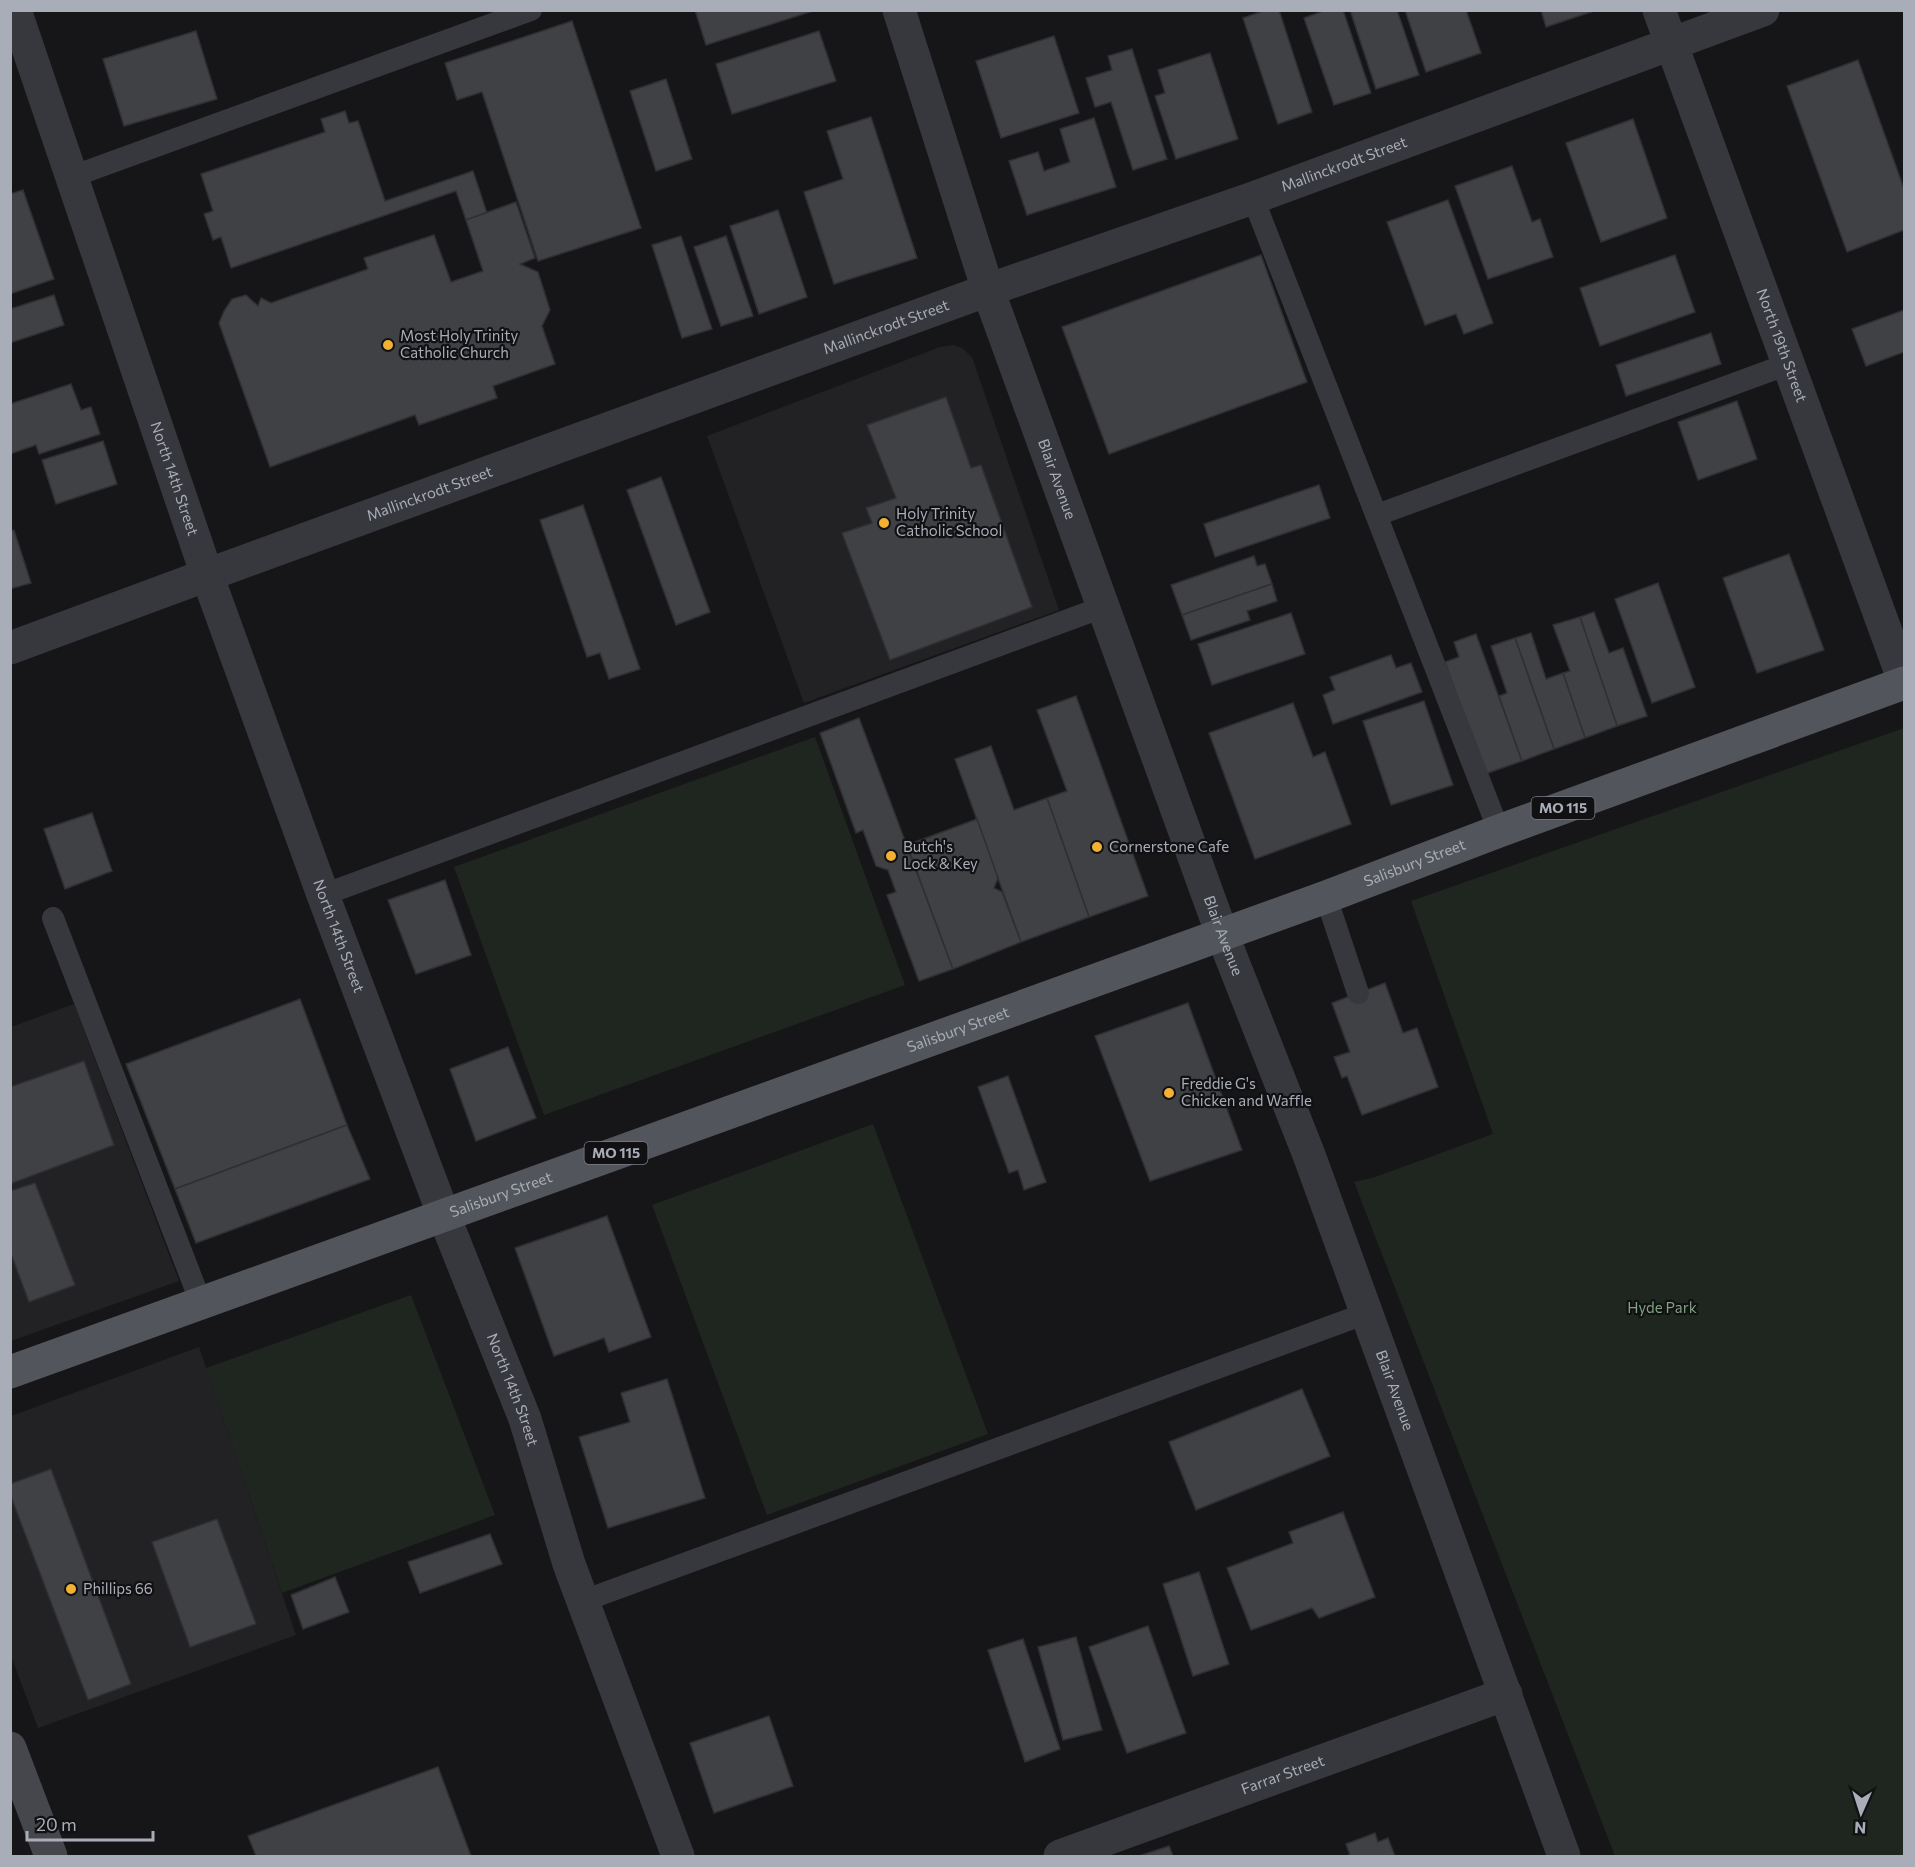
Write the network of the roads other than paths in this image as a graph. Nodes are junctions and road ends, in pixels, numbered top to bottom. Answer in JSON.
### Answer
{"nodes":[{"id":1,"x":15,"y":10,"type":"edge"},
{"id":2,"x":531,"y":10,"type":"edge"},
{"id":3,"x":899,"y":10,"type":"edge"},
{"id":4,"x":1659,"y":10,"type":"edge"},
{"id":5,"x":1763,"y":10,"type":"edge"},
{"id":6,"x":1670,"y":43,"type":"junction"},
{"id":7,"x":71,"y":177,"type":"junction"},
{"id":8,"x":1253,"y":198,"type":"junction"},
{"id":9,"x":988,"y":290,"type":"junction"},
{"id":10,"x":1788,"y":364,"type":"junction"},
{"id":11,"x":1377,"y":515,"type":"junction"},
{"id":12,"x":207,"y":575,"type":"junction"},
{"id":13,"x":1103,"y":607,"type":"junction"},
{"id":14,"x":10,"y":648,"type":"edge"},
{"id":15,"x":1905,"y":682,"type":"edge"},
{"id":16,"x":1499,"y":831,"type":"junction"},
{"id":17,"x":323,"y":895,"type":"junction"},
{"id":18,"x":1326,"y":897,"type":"junction"},
{"id":19,"x":53,"y":918,"type":"dead end"},
{"id":20,"x":1222,"y":934,"type":"junction"},
{"id":21,"x":1358,"y":993,"type":"dead end"},
{"id":22,"x":444,"y":1215,"type":"junction"},
{"id":23,"x":201,"y":1304,"type":"junction"},
{"id":24,"x":1367,"y":1313,"type":"junction"},
{"id":25,"x":10,"y":1372,"type":"edge"},
{"id":26,"x":583,"y":1601,"type":"junction"},
{"id":27,"x":1506,"y":1694,"type":"junction"},
{"id":28,"x":10,"y":1748,"type":"edge"},
{"id":29,"x":51,"y":1857,"type":"edge"},
{"id":30,"x":678,"y":1857,"type":"edge"},
{"id":31,"x":1060,"y":1857,"type":"edge"},
{"id":32,"x":1564,"y":1857,"type":"edge"}],
"edges":[{"from":1,"to":7,"type":"street","name":"North 14th Street"},
{"from":2,"to":7,"type":"lane"},
{"from":3,"to":9,"type":"street","name":"Blair Avenue"},
{"from":4,"to":6,"type":"street","name":"North 19th Street"},
{"from":5,"to":6,"type":"street","name":"Mallinckrodt Street"},
{"from":6,"to":8,"type":"street","name":"Mallinckrodt Street"},
{"from":6,"to":10,"type":"street","name":"North 19th Street"},
{"from":7,"to":12,"type":"street","name":"North 14th Street"},
{"from":8,"to":9,"type":"street","name":"Mallinckrodt Street"},
{"from":8,"to":11,"type":"lane"},
{"from":9,"to":12,"type":"street","name":"Mallinckrodt Street"},
{"from":9,"to":13,"type":"street","name":"Blair Avenue"},
{"from":10,"to":11,"type":"lane"},
{"from":10,"to":15,"type":"street","name":"North 19th Street"},
{"from":11,"to":16,"type":"lane"},
{"from":12,"to":14,"type":"street","name":"Mallinckrodt Street"},
{"from":12,"to":17,"type":"street","name":"North 14th Street"},
{"from":13,"to":17,"type":"lane"},
{"from":13,"to":20,"type":"street","name":"Blair Avenue"},
{"from":15,"to":16,"type":"main road","name":"Salisbury Street","number":"MO 115"},
{"from":16,"to":18,"type":"main road","name":"Salisbury Street","number":"MO 115"},
{"from":17,"to":22,"type":"street","name":"North 14th Street"},
{"from":18,"to":20,"type":"main road","name":"Salisbury Street","number":"MO 115"},
{"from":18,"to":21,"type":"lane"},
{"from":19,"to":23,"type":"lane"},
{"from":20,"to":22,"type":"main road","name":"Salisbury Street","number":"MO 115"},
{"from":20,"to":24,"type":"street","name":"Blair Avenue"},
{"from":22,"to":23,"type":"main road","name":"Salisbury Street","number":"MO 115"},
{"from":22,"to":26,"type":"street","name":"North 14th Street"},
{"from":23,"to":25,"type":"main road","name":"Salisbury Street","number":"MO 115"},
{"from":24,"to":26,"type":"lane"},
{"from":24,"to":27,"type":"street","name":"Blair Avenue"},
{"from":26,"to":30,"type":"street","name":"North 14th Street"},
{"from":27,"to":31,"type":"street","name":"Farrar Street"},
{"from":27,"to":32,"type":"street","name":"Blair Avenue"},
{"from":28,"to":29,"type":"main road"}]}
